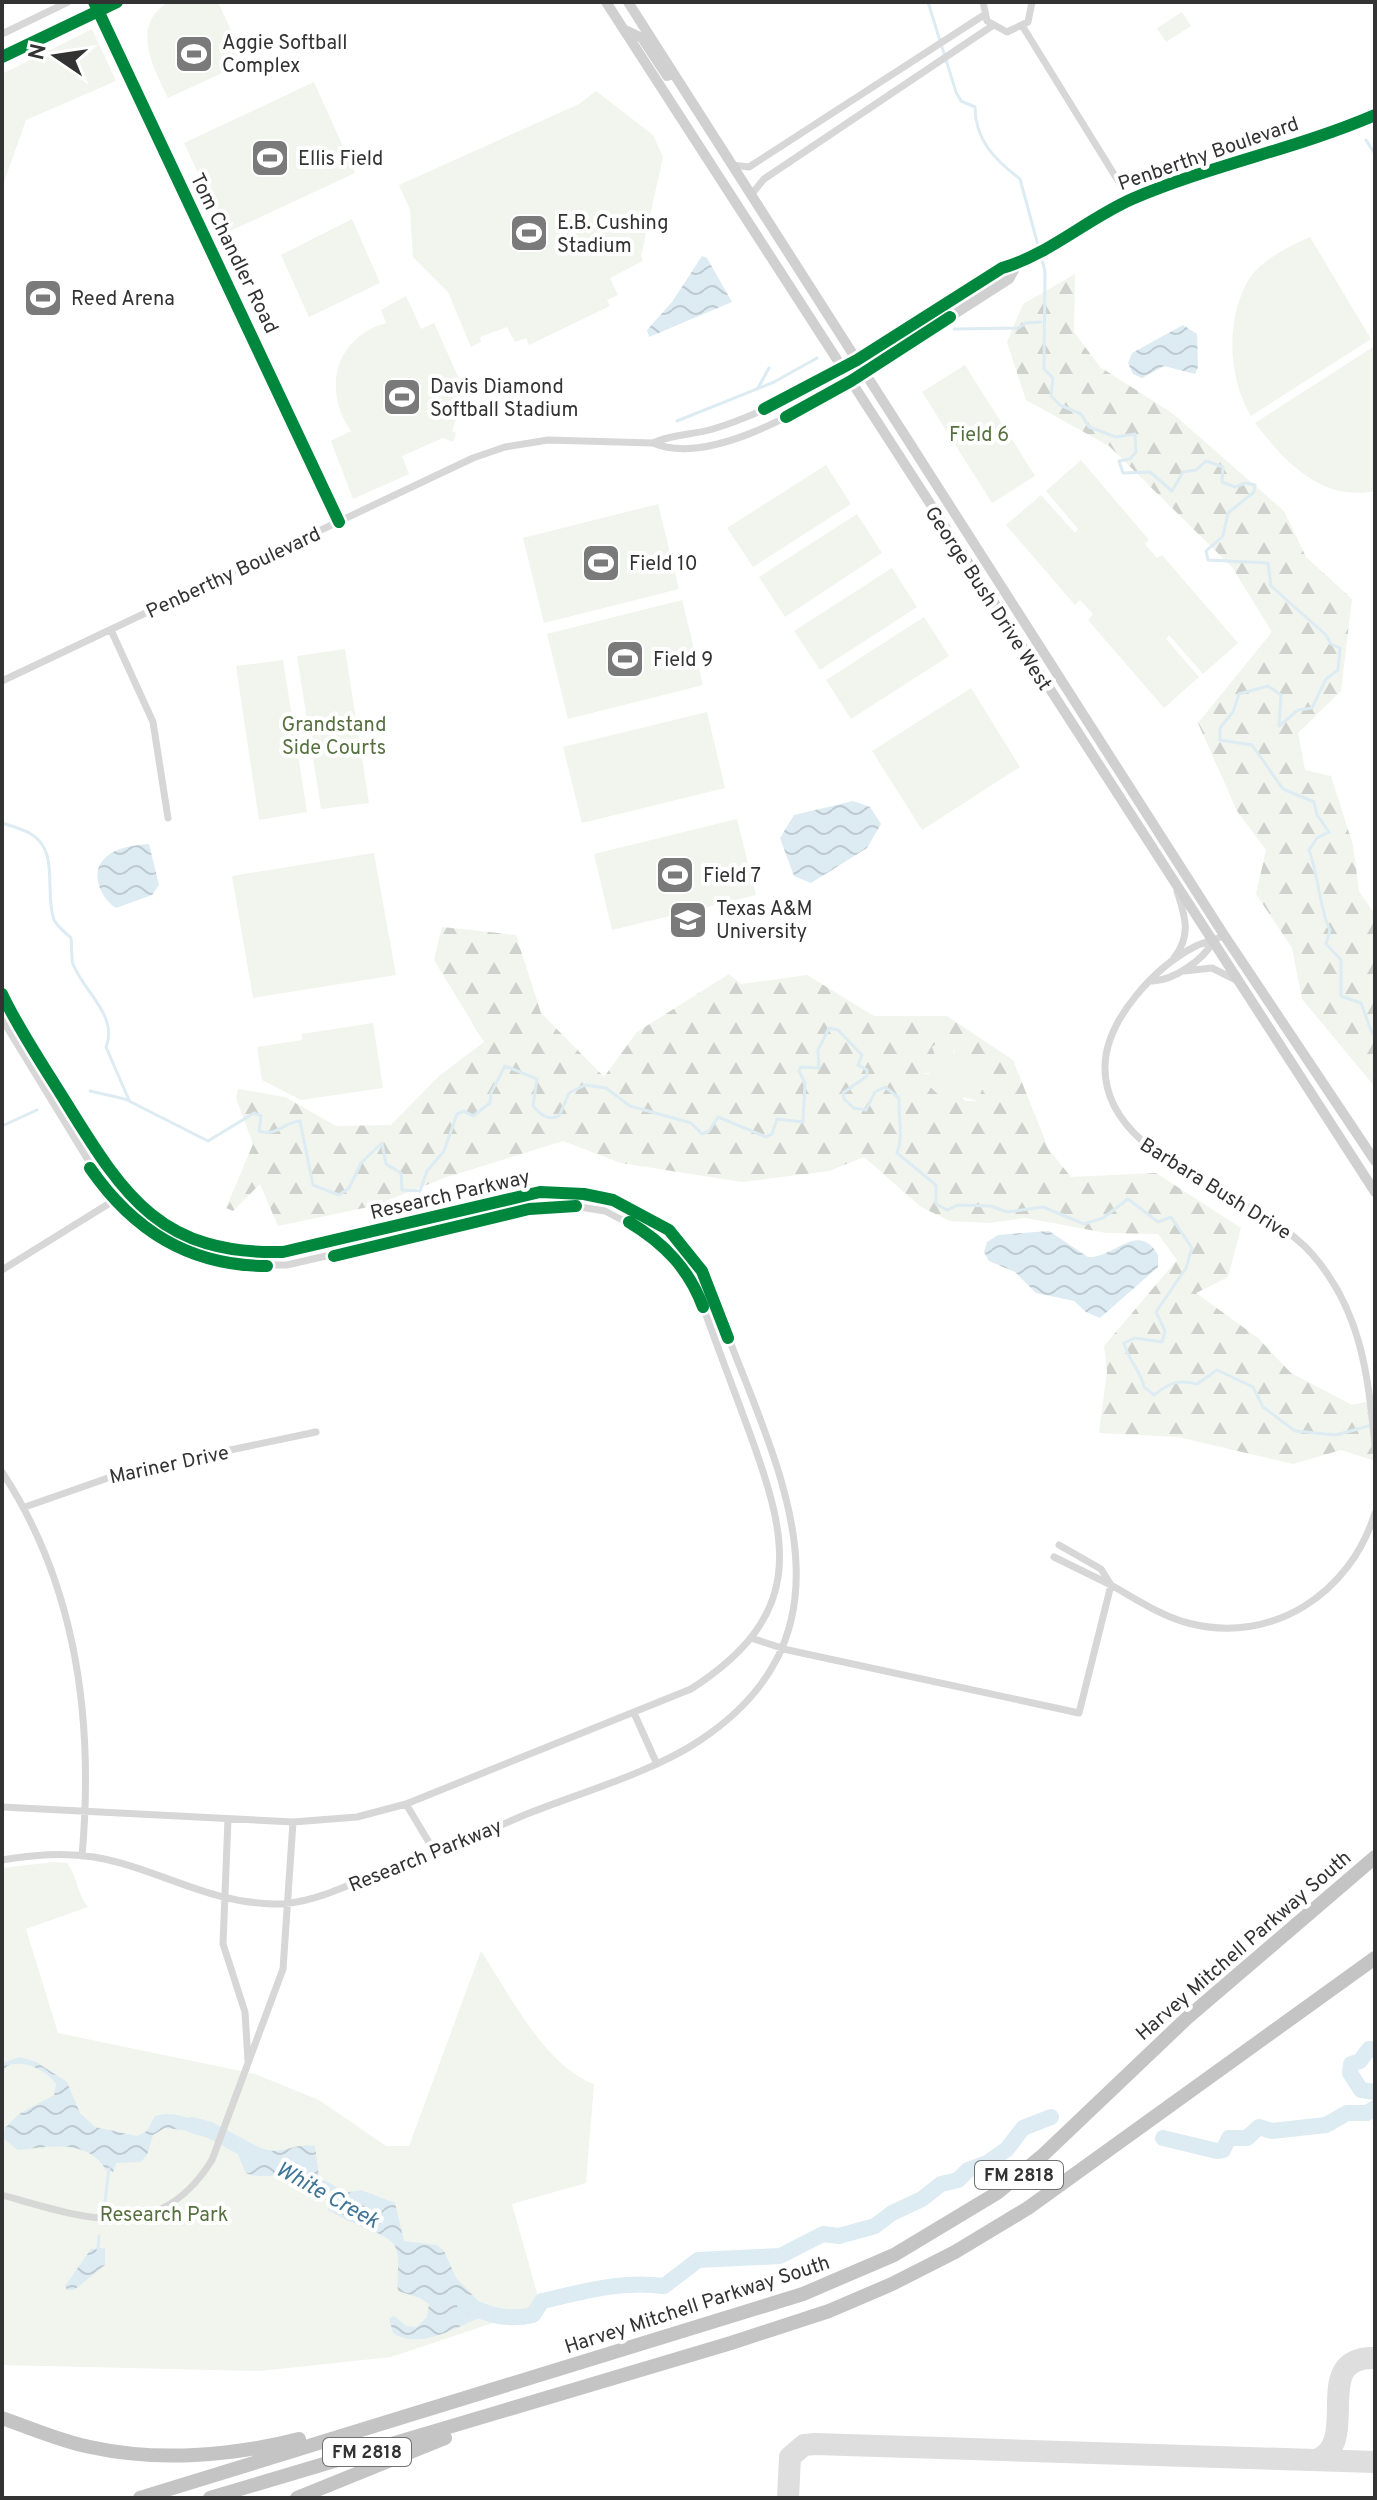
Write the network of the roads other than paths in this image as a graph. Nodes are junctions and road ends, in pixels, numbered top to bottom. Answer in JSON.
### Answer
{"nodes":[{"id":1,"x":68,"y":2,"type":"edge"},
{"id":2,"x":94,"y":2,"type":"edge"},
{"id":3,"x":117,"y":2,"type":"edge"},
{"id":4,"x":606,"y":2,"type":"edge"},
{"id":5,"x":628,"y":2,"type":"edge"},
{"id":6,"x":983,"y":2,"type":"edge"},
{"id":7,"x":1032,"y":2,"type":"edge"},
{"id":8,"x":98,"y":11,"type":"junction"},
{"id":9,"x":984,"y":15,"type":"junction"},
{"id":10,"x":992,"y":26,"type":"junction"},
{"id":11,"x":1023,"y":27,"type":"junction"},
{"id":12,"x":623,"y":29,"type":"junction"},
{"id":13,"x":2,"y":34,"type":"edge"},
{"id":14,"x":2,"y":57,"type":"edge"},
{"id":15,"x":674,"y":74,"type":"junction"},
{"id":16,"x":1375,"y":115,"type":"edge"},
{"id":17,"x":814,"y":125,"type":"junction"},
{"id":18,"x":824,"y":139,"type":"junction"},
{"id":19,"x":732,"y":165,"type":"junction"},
{"id":20,"x":751,"y":195,"type":"junction"},
{"id":21,"x":1130,"y":200,"type":"junction"},
{"id":22,"x":1018,"y":263,"type":"junction"},
{"id":23,"x":857,"y":360,"type":"junction"},
{"id":24,"x":842,"y":368,"type":"junction"},
{"id":25,"x":865,"y":372,"type":"junction"},
{"id":26,"x":851,"y":381,"type":"junction"},
{"id":27,"x":653,"y":443,"type":"junction"},
{"id":28,"x":339,"y":522,"type":"junction"},
{"id":29,"x":111,"y":630,"type":"junction"},
{"id":30,"x":2,"y":681,"type":"edge"},
{"id":31,"x":168,"y":818,"type":"dead end"},
{"id":32,"x":1175,"y":885,"type":"junction"},
{"id":33,"x":1224,"y":935,"type":"junction"},
{"id":34,"x":1212,"y":943,"type":"junction"},
{"id":35,"x":1170,"y":962,"type":"junction"},
{"id":36,"x":1178,"y":972,"type":"junction"},
{"id":37,"x":1236,"y":980,"type":"junction"},
{"id":38,"x":1153,"y":981,"type":"junction"},
{"id":39,"x":2,"y":994,"type":"edge"},
{"id":40,"x":2,"y":1019,"type":"edge"},
{"id":41,"x":1375,"y":1161,"type":"edge"},
{"id":42,"x":1375,"y":1192,"type":"edge"},
{"id":43,"x":126,"y":1193,"type":"junction"},
{"id":44,"x":113,"y":1201,"type":"junction"},
{"id":45,"x":391,"y":1227,"type":"junction"},
{"id":46,"x":394,"y":1241,"type":"junction"},
{"id":47,"x":255,"y":1253,"type":"junction"},
{"id":48,"x":254,"y":1266,"type":"junction"},
{"id":49,"x":2,"y":1270,"type":"edge"},
{"id":50,"x":728,"y":1338,"type":"junction"},
{"id":51,"x":715,"y":1341,"type":"junction"},
{"id":52,"x":316,"y":1432,"type":"dead end"},
{"id":53,"x":1375,"y":1446,"type":"edge"},
{"id":54,"x":2,"y":1472,"type":"edge"},
{"id":55,"x":25,"y":1507,"type":"junction"},
{"id":56,"x":1375,"y":1513,"type":"edge"},
{"id":57,"x":1059,"y":1545,"type":"dead end"},
{"id":58,"x":1054,"y":1557,"type":"dead end"},
{"id":59,"x":1111,"y":1585,"type":"junction"},
{"id":60,"x":751,"y":1638,"type":"junction"},
{"id":61,"x":780,"y":1648,"type":"junction"},
{"id":62,"x":634,"y":1713,"type":"junction"},
{"id":63,"x":656,"y":1762,"type":"junction"},
{"id":64,"x":406,"y":1804,"type":"junction"},
{"id":65,"x":2,"y":1807,"type":"edge"},
{"id":66,"x":85,"y":1811,"type":"junction"},
{"id":67,"x":228,"y":1819,"type":"junction"},
{"id":68,"x":293,"y":1822,"type":"junction"},
{"id":69,"x":436,"y":1854,"type":"junction"},
{"id":70,"x":82,"y":1856,"type":"junction"},
{"id":71,"x":1375,"y":1857,"type":"edge"},
{"id":72,"x":2,"y":1860,"type":"edge"},
{"id":73,"x":224,"y":1899,"type":"junction"},
{"id":74,"x":290,"y":1903,"type":"junction"},
{"id":75,"x":1375,"y":1958,"type":"edge"},
{"id":76,"x":248,"y":2061,"type":"junction"},
{"id":77,"x":2,"y":2195,"type":"edge"},
{"id":78,"x":524,"y":2406,"type":"junction"},
{"id":79,"x":425,"y":2409,"type":"junction"},
{"id":80,"x":2,"y":2418,"type":"edge"},
{"id":81,"x":140,"y":2498,"type":"edge"},
{"id":82,"x":210,"y":2498,"type":"edge"},
{"id":83,"x":297,"y":2498,"type":"edge"}],
"edges":[{"from":1,"to":13,"type":"street"},
{"from":2,"to":8,"type":"street","name":"Tom Chandler Road"},
{"from":3,"to":8,"type":"street"},
{"from":4,"to":12,"type":"main road","name":"George Bush Drive West"},
{"from":5,"to":15,"type":"main road","name":"George Bush Drive West"},
{"from":6,"to":9,"type":"street"},
{"from":7,"to":11,"type":"street"},
{"from":8,"to":14,"type":"street"},
{"from":8,"to":28,"type":"street","name":"Tom Chandler Road"},
{"from":9,"to":10,"type":"street"},
{"from":9,"to":17,"type":"street"},
{"from":10,"to":11,"type":"street"},
{"from":10,"to":18,"type":"street"},
{"from":11,"to":21,"type":"street"},
{"from":12,"to":15,"type":"main road"},
{"from":12,"to":24,"type":"main road","name":"George Bush Drive West"},
{"from":15,"to":19,"type":"main road","name":"George Bush Drive West"},
{"from":16,"to":21,"type":"main road","name":"Penberthy Boulevard"},
{"from":17,"to":18,"type":"street"},
{"from":17,"to":19,"type":"street"},
{"from":18,"to":20,"type":"street"},
{"from":19,"to":20,"type":"main road","name":"George Bush Drive West"},
{"from":20,"to":23,"type":"main road","name":"George Bush Drive West"},
{"from":21,"to":22,"type":"main road","name":"Penberthy Boulevard"},
{"from":22,"to":23,"type":"main road","name":"Penberthy Boulevard"},
{"from":22,"to":25,"type":"main road","name":"Penberthy Boulevard"},
{"from":23,"to":24,"type":"main road","name":"Penberthy Boulevard"},
{"from":23,"to":25,"type":"main road","name":"George Bush Drive West"},
{"from":24,"to":26,"type":"main road","name":"George Bush Drive West"},
{"from":24,"to":27,"type":"street","name":"Penberthy Boulevard"},
{"from":25,"to":26,"type":"main road","name":"Penberthy Boulevard"},
{"from":25,"to":33,"type":"main road","name":"George Bush Drive West"},
{"from":26,"to":27,"type":"street","name":"Penberthy Boulevard"},
{"from":26,"to":32,"type":"main road","name":"George Bush Drive West"},
{"from":27,"to":28,"type":"street","name":"Penberthy Boulevard"},
{"from":28,"to":29,"type":"street","name":"Penberthy Boulevard"},
{"from":29,"to":30,"type":"street","name":"Penberthy Boulevard"},
{"from":29,"to":31,"type":"street"},
{"from":32,"to":34,"type":"main road","name":"George Bush Drive West"},
{"from":32,"to":35,"type":"street"},
{"from":33,"to":34,"type":"street","name":"Barbara Bush Drive"},
{"from":33,"to":41,"type":"main road","name":"George Bush Drive West"},
{"from":34,"to":35,"type":"street","name":"Barbara Bush Drive"},
{"from":34,"to":36,"type":"street","name":"Barbara Bush Drive"},
{"from":34,"to":37,"type":"main road","name":"George Bush Drive West"},
{"from":35,"to":38,"type":"street","name":"Barbara Bush Drive"},
{"from":36,"to":37,"type":"street"},
{"from":36,"to":38,"type":"street","name":"Barbara Bush Drive"},
{"from":37,"to":42,"type":"main road","name":"George Bush Drive West"},
{"from":38,"to":53,"type":"street","name":"Barbara Bush Drive"},
{"from":39,"to":43,"type":"street","name":"Research Parkway"},
{"from":40,"to":44,"type":"street"},
{"from":43,"to":44,"type":"street"},
{"from":43,"to":47,"type":"street","name":"Research Parkway"},
{"from":44,"to":48,"type":"street","name":"Research Parkway"},
{"from":44,"to":49,"type":"street"},
{"from":45,"to":46,"type":"street"},
{"from":45,"to":47,"type":"street","name":"Research Parkway"},
{"from":45,"to":50,"type":"street","name":"Research Parkway"},
{"from":46,"to":48,"type":"street","name":"Research Parkway"},
{"from":46,"to":51,"type":"street","name":"Research Parkway"},
{"from":47,"to":48,"type":"street"},
{"from":50,"to":51,"type":"street"},
{"from":50,"to":61,"type":"street","name":"Research Parkway"},
{"from":51,"to":60,"type":"street","name":"Research Parkway"},
{"from":52,"to":55,"type":"street","name":"Mariner Drive"},
{"from":54,"to":55,"type":"street"},
{"from":55,"to":66,"type":"street"},
{"from":56,"to":59,"type":"street"},
{"from":57,"to":59,"type":"street"},
{"from":58,"to":59,"type":"street"},
{"from":59,"to":61,"type":"street"},
{"from":60,"to":61,"type":"street"},
{"from":60,"to":62,"type":"street","name":"Research Parkway"},
{"from":61,"to":63,"type":"street","name":"Research Parkway"},
{"from":62,"to":63,"type":"street"},
{"from":62,"to":64,"type":"street","name":"Research Parkway"},
{"from":63,"to":69,"type":"street","name":"Research Parkway"},
{"from":64,"to":68,"type":"street","name":"Research Parkway"},
{"from":64,"to":69,"type":"street"},
{"from":65,"to":66,"type":"street","name":"Research Parkway"},
{"from":66,"to":67,"type":"street","name":"Research Parkway"},
{"from":66,"to":70,"type":"street"},
{"from":67,"to":68,"type":"street","name":"Research Parkway"},
{"from":67,"to":73,"type":"street"},
{"from":68,"to":74,"type":"street"},
{"from":69,"to":74,"type":"street","name":"Research Parkway"},
{"from":70,"to":72,"type":"street","name":"Research Parkway"},
{"from":70,"to":73,"type":"street","name":"Research Parkway"},
{"from":71,"to":79,"type":"highway","name":"Harvey Mitchell Parkway South","number":"FM 2818"},
{"from":73,"to":74,"type":"street","name":"Research Parkway"},
{"from":73,"to":76,"type":"street"},
{"from":74,"to":76,"type":"street"},
{"from":75,"to":78,"type":"highway","number":"FM 2818"},
{"from":76,"to":77,"type":"street"},
{"from":78,"to":82,"type":"highway","number":"FM 2818"},
{"from":78,"to":83,"type":"highway"},
{"from":79,"to":80,"type":"highway"},
{"from":79,"to":81,"type":"highway","name":"Harvey Mitchell Parkway South","number":"FM 2818"}]}
